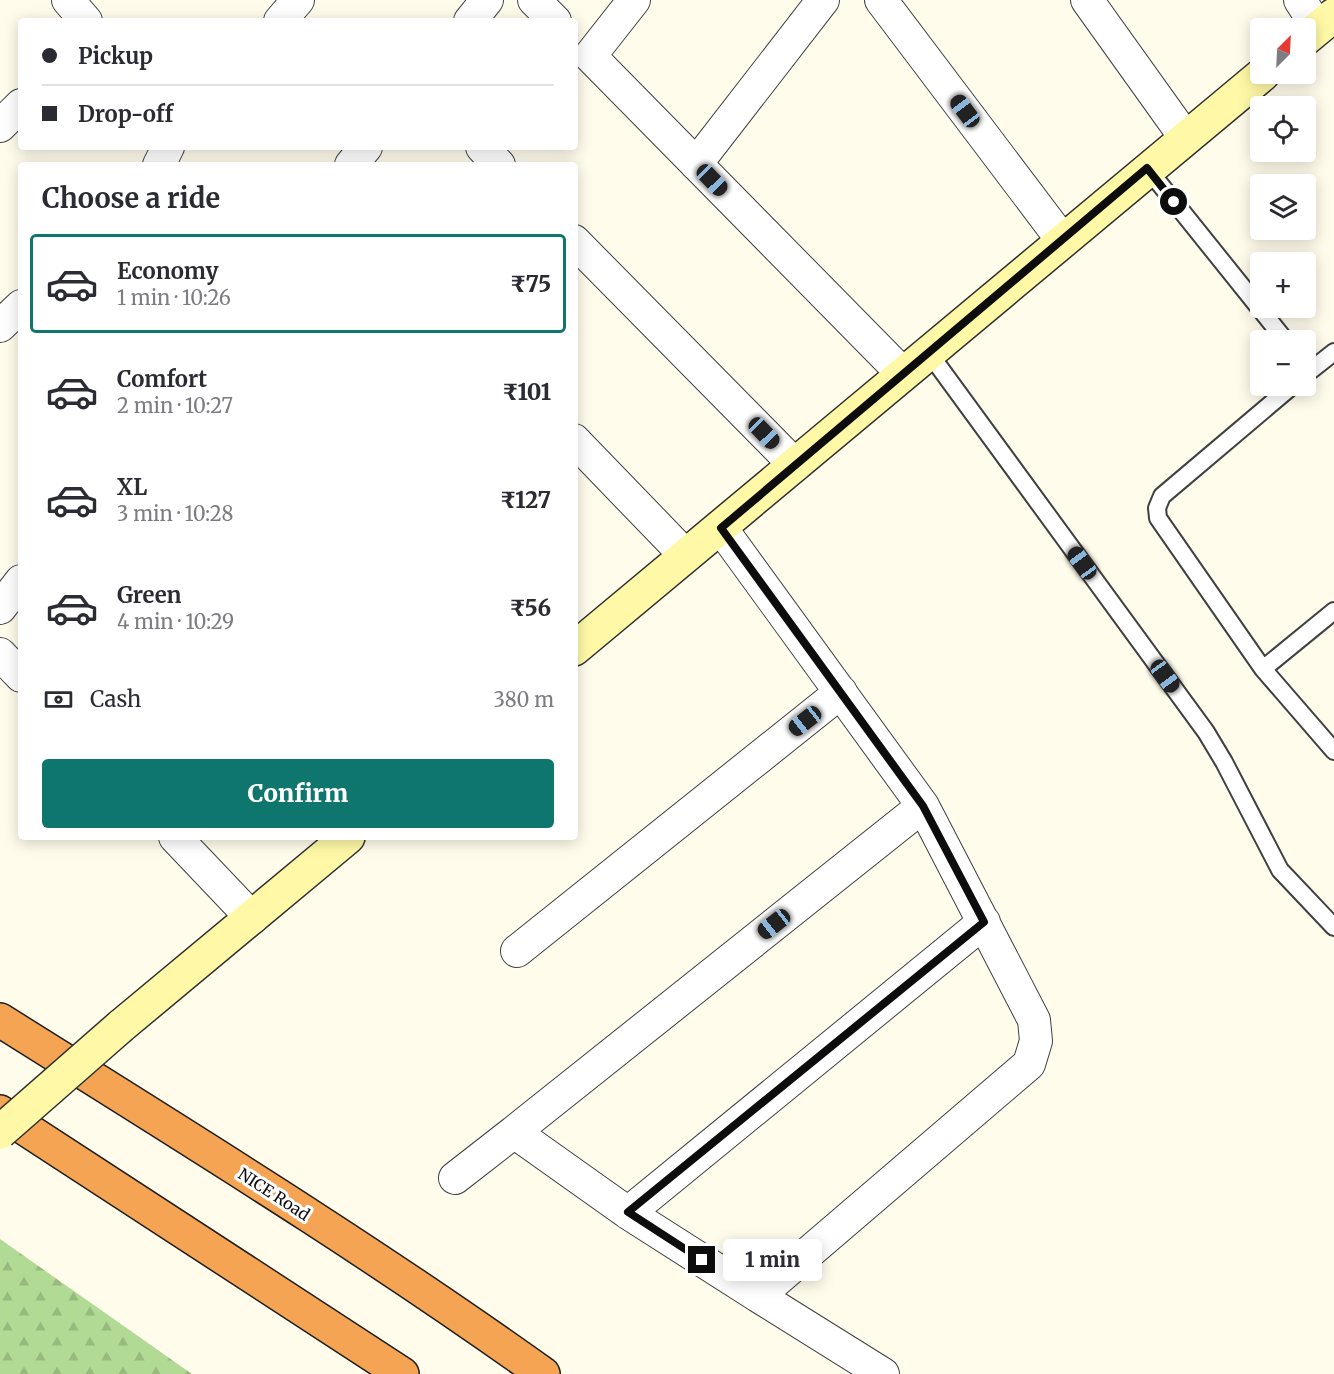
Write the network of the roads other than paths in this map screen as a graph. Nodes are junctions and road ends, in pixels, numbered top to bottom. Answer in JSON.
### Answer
{"nodes":[{"id":1,"x":68,"y":0,"type":"edge"},
{"id":2,"x":298,"y":0,"type":"edge"},
{"id":3,"x":487,"y":0,"type":"edge"},
{"id":4,"x":534,"y":0,"type":"edge"},
{"id":5,"x":634,"y":0,"type":"edge"},
{"id":6,"x":823,"y":0,"type":"edge"},
{"id":7,"x":881,"y":0,"type":"edge"},
{"id":8,"x":1087,"y":0,"type":"edge"},
{"id":9,"x":1300,"y":0,"type":"edge"},
{"id":10,"x":83,"y":18,"type":"edge"},
{"id":11,"x":282,"y":18,"type":"edge"},
{"id":12,"x":472,"y":18,"type":"edge"},
{"id":13,"x":552,"y":18,"type":"edge"},
{"id":14,"x":1319,"y":27,"type":"edge"},
{"id":15,"x":582,"y":48,"type":"edge"},
{"id":16,"x":1251,"y":84,"type":"edge"},
{"id":17,"x":18,"y":108,"type":"edge"},
{"id":18,"x":0,"y":126,"type":"edge"},
{"id":19,"x":1185,"y":137,"type":"junction"},
{"id":20,"x":364,"y":150,"type":"edge"},
{"id":21,"x":485,"y":150,"type":"edge"},
{"id":22,"x":354,"y":162,"type":"edge"},
{"id":23,"x":496,"y":162,"type":"edge"},
{"id":24,"x":696,"y":164,"type":"junction"},
{"id":25,"x":1147,"y":168,"type":"junction"},
{"id":26,"x":1063,"y":241,"type":"junction"},
{"id":27,"x":578,"y":245,"type":"edge"},
{"id":28,"x":18,"y":309,"type":"edge"},
{"id":29,"x":0,"y":326,"type":"edge"},
{"id":30,"x":1277,"y":330,"type":"edge"},
{"id":31,"x":1334,"y":352,"type":"edge"},
{"id":32,"x":929,"y":353,"type":"junction"},
{"id":33,"x":1316,"y":364,"type":"edge"},
{"id":34,"x":903,"y":374,"type":"junction"},
{"id":35,"x":1280,"y":396,"type":"edge"},
{"id":36,"x":578,"y":444,"type":"edge"},
{"id":37,"x":795,"y":465,"type":"junction"},
{"id":38,"x":721,"y":528,"type":"junction"},
{"id":39,"x":686,"y":555,"type":"junction"},
{"id":40,"x":18,"y":585,"type":"edge"},
{"id":41,"x":0,"y":608,"type":"edge"},
{"id":42,"x":1334,"y":611,"type":"edge"},
{"id":43,"x":578,"y":645,"type":"edge"},
{"id":44,"x":0,"y":654,"type":"edge"},
{"id":45,"x":1263,"y":669,"type":"junction"},
{"id":46,"x":18,"y":673,"type":"edge"},
{"id":47,"x":841,"y":693,"type":"junction"},
{"id":48,"x":1334,"y":751,"type":"edge"},
{"id":49,"x":923,"y":806,"type":"junction"},
{"id":50,"x":178,"y":840,"type":"edge"},
{"id":51,"x":344,"y":840,"type":"edge"},
{"id":52,"x":252,"y":918,"type":"junction"},
{"id":53,"x":984,"y":922,"type":"junction"},
{"id":54,"x":1334,"y":927,"type":"edge"},
{"id":55,"x":517,"y":951,"type":"dead end"},
{"id":56,"x":0,"y":1020,"type":"edge"},
{"id":57,"x":0,"y":1112,"type":"edge"},
{"id":58,"x":514,"y":1131,"type":"junction"},
{"id":59,"x":0,"y":1132,"type":"edge"},
{"id":60,"x":455,"y":1178,"type":"dead end"},
{"id":61,"x":628,"y":1212,"type":"junction"},
{"id":62,"x":758,"y":1296,"type":"junction"},
{"id":63,"x":402,"y":1374,"type":"edge"},
{"id":64,"x":543,"y":1374,"type":"edge"},
{"id":65,"x":882,"y":1374,"type":"edge"}],
"edges":[{"from":1,"to":10,"type":"street"},
{"from":2,"to":11,"type":"street"},
{"from":3,"to":12,"type":"street"},
{"from":4,"to":13,"type":"street"},
{"from":5,"to":15,"type":"street"},
{"from":6,"to":24,"type":"street"},
{"from":7,"to":26,"type":"street"},
{"from":8,"to":19,"type":"street"},
{"from":9,"to":14,"type":"street"},
{"from":15,"to":24,"type":"street"},
{"from":16,"to":19,"type":"street"},
{"from":17,"to":18,"type":"street"},
{"from":19,"to":25,"type":"street"},
{"from":20,"to":22,"type":"street"},
{"from":21,"to":23,"type":"street"},
{"from":24,"to":34,"type":"street"},
{"from":25,"to":26,"type":"street"},
{"from":25,"to":30,"type":"lane"},
{"from":26,"to":32,"type":"street"},
{"from":27,"to":37,"type":"street"},
{"from":28,"to":29,"type":"street"},
{"from":31,"to":33,"type":"lane"},
{"from":32,"to":34,"type":"street"},
{"from":32,"to":54,"type":"lane"},
{"from":34,"to":37,"type":"street"},
{"from":35,"to":45,"type":"lane"},
{"from":36,"to":39,"type":"street"},
{"from":37,"to":38,"type":"street"},
{"from":38,"to":39,"type":"street"},
{"from":38,"to":47,"type":"street"},
{"from":39,"to":43,"type":"street"},
{"from":40,"to":41,"type":"street"},
{"from":42,"to":45,"type":"lane"},
{"from":44,"to":46,"type":"street"},
{"from":45,"to":48,"type":"lane"},
{"from":47,"to":49,"type":"street"},
{"from":47,"to":55,"type":"street"},
{"from":49,"to":53,"type":"street"},
{"from":49,"to":58,"type":"street"},
{"from":50,"to":52,"type":"street"},
{"from":51,"to":52,"type":"street"},
{"from":52,"to":59,"type":"street","bridge":true},
{"from":53,"to":61,"type":"street"},
{"from":53,"to":62,"type":"street"},
{"from":56,"to":64,"type":"highway","name":"NICE Road"},
{"from":57,"to":63,"type":"highway"},
{"from":58,"to":60,"type":"street"},
{"from":58,"to":61,"type":"street"},
{"from":61,"to":62,"type":"street"},
{"from":62,"to":65,"type":"street"}]}
